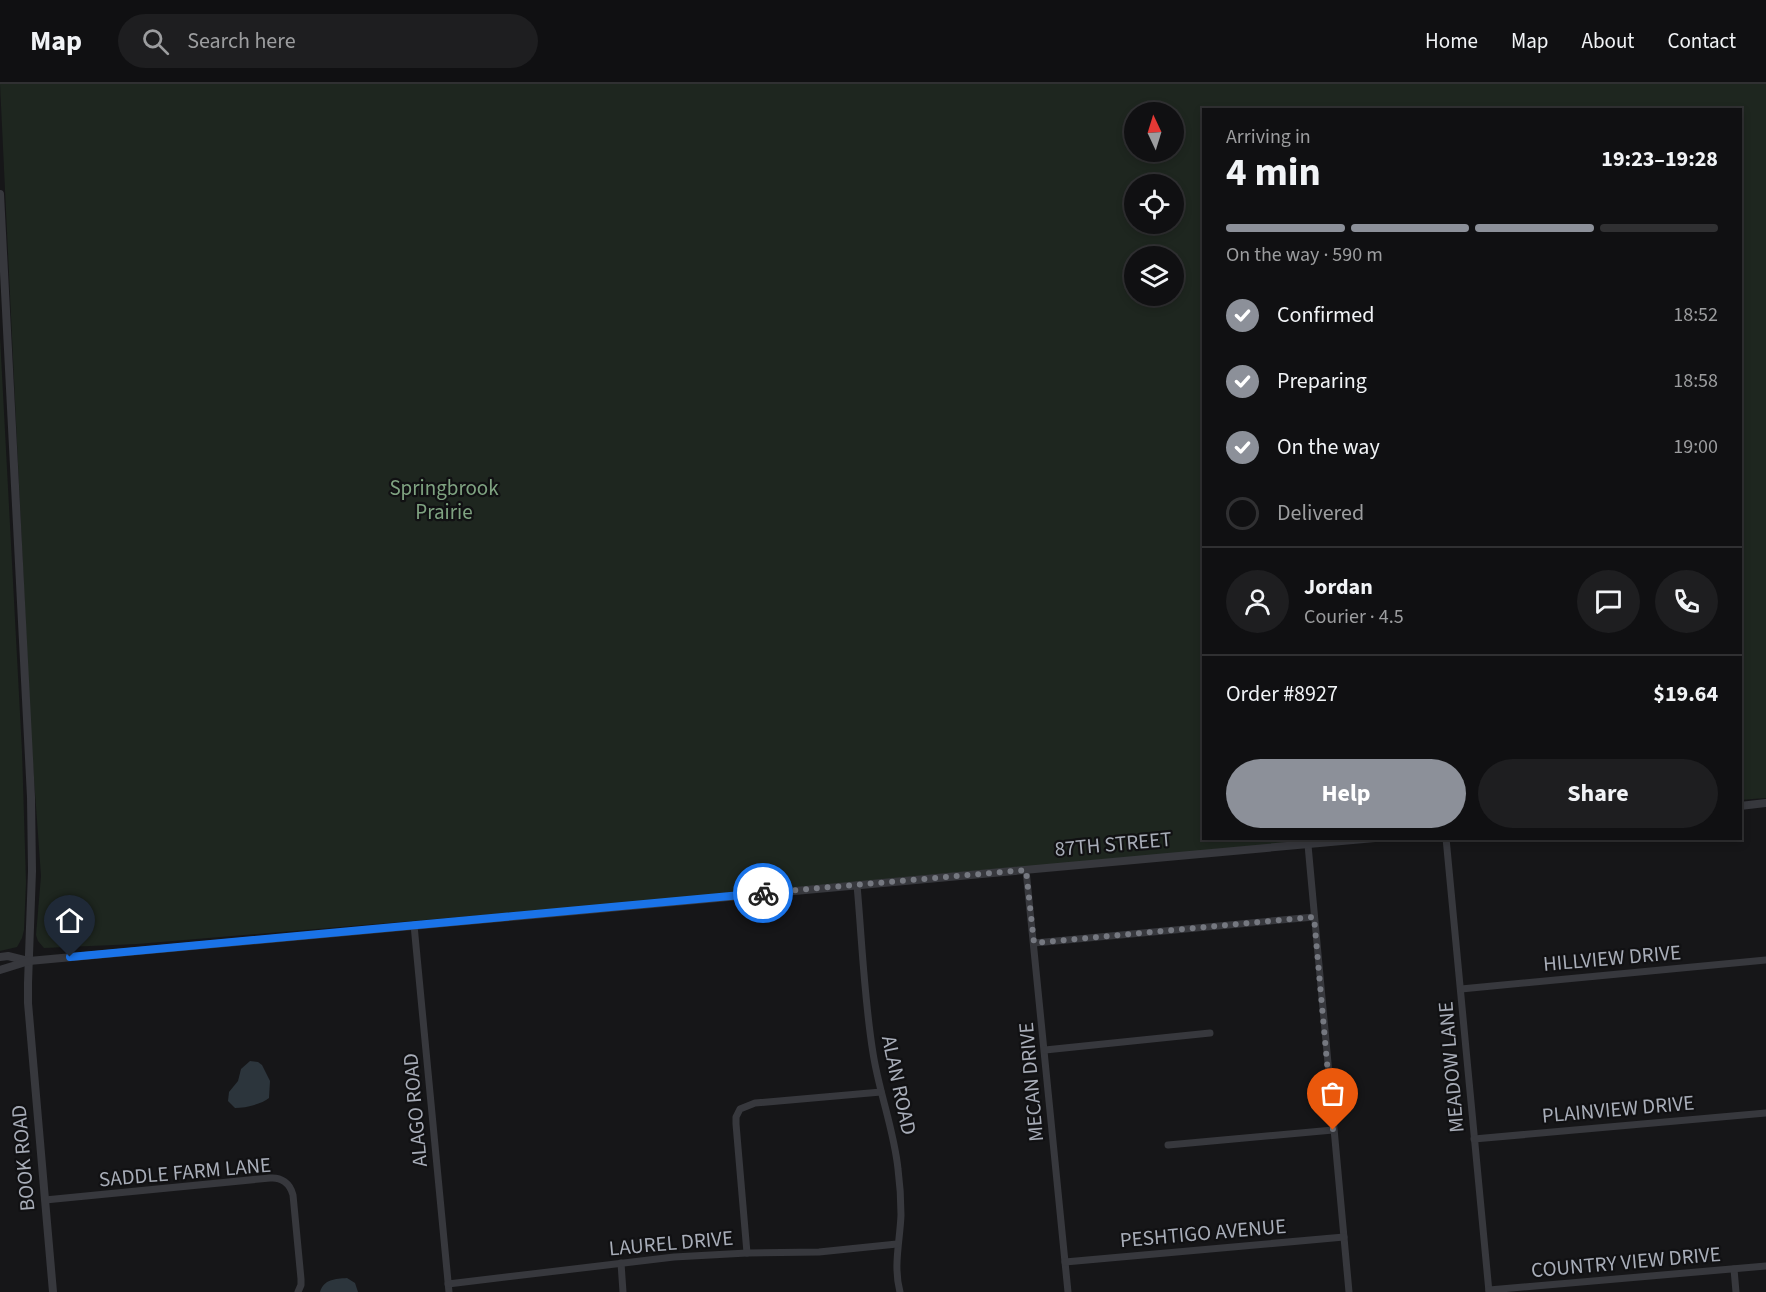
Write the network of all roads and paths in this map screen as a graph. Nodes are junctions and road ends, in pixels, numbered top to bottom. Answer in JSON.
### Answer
{"nodes":[{"id":1,"x":0,"y":194,"type":"edge"},
{"id":2,"x":1766,"y":803,"type":"edge"},
{"id":3,"x":1742,"y":806,"type":"edge"},
{"id":4,"x":1356,"y":840,"type":"edge"},
{"id":5,"x":1446,"y":840,"type":"edge"},
{"id":6,"x":1308,"y":845,"type":"junction"},
{"id":7,"x":1026,"y":870,"type":"junction"},
{"id":8,"x":857,"y":885,"type":"junction"},
{"id":9,"x":1314,"y":917,"type":"junction"},
{"id":10,"x":414,"y":925,"type":"junction"},
{"id":11,"x":1034,"y":943,"type":"junction"},
{"id":12,"x":0,"y":957,"type":"edge"},
{"id":13,"x":1766,"y":960,"type":"edge"},
{"id":14,"x":29,"y":961,"type":"junction"},
{"id":15,"x":0,"y":970,"type":"edge"},
{"id":16,"x":1461,"y":989,"type":"junction"},
{"id":17,"x":1210,"y":1033,"type":"dead end"},
{"id":18,"x":1045,"y":1050,"type":"junction"},
{"id":19,"x":881,"y":1092,"type":"junction"},
{"id":20,"x":1766,"y":1113,"type":"edge"},
{"id":21,"x":1333,"y":1130,"type":"junction"},
{"id":22,"x":1474,"y":1139,"type":"junction"},
{"id":23,"x":1168,"y":1145,"type":"dead end"},
{"id":24,"x":45,"y":1200,"type":"junction"},
{"id":25,"x":1344,"y":1237,"type":"junction"},
{"id":26,"x":897,"y":1244,"type":"junction"},
{"id":27,"x":747,"y":1253,"type":"junction"},
{"id":28,"x":1065,"y":1262,"type":"junction"},
{"id":29,"x":621,"y":1263,"type":"junction"},
{"id":30,"x":1766,"y":1266,"type":"edge"},
{"id":31,"x":1734,"y":1269,"type":"junction"},
{"id":32,"x":449,"y":1288,"type":"edge"},
{"id":33,"x":1489,"y":1291,"type":"edge"},
{"id":34,"x":53,"y":1292,"type":"edge"},
{"id":35,"x":298,"y":1292,"type":"edge"},
{"id":36,"x":623,"y":1292,"type":"edge"},
{"id":37,"x":900,"y":1292,"type":"edge"},
{"id":38,"x":1068,"y":1292,"type":"edge"},
{"id":39,"x":1349,"y":1292,"type":"edge"},
{"id":40,"x":1736,"y":1292,"type":"edge"}],
"edges":[{"from":1,"to":14,"type":"street","name":"BOOK ROAD"},
{"from":2,"to":3,"type":"street"},
{"from":4,"to":6,"type":"street","name":"87TH STREET"},
{"from":5,"to":16,"type":"street","name":"MEADOW LANE"},
{"from":6,"to":7,"type":"street","name":"87TH STREET"},
{"from":6,"to":9,"type":"street"},
{"from":7,"to":8,"type":"street","name":"87TH STREET"},
{"from":7,"to":11,"type":"street","name":"MECAN DRIVE"},
{"from":8,"to":10,"type":"street","name":"87TH STREET"},
{"from":8,"to":19,"type":"street","name":"ALAN ROAD"},
{"from":9,"to":11,"type":"street"},
{"from":9,"to":21,"type":"street"},
{"from":10,"to":14,"type":"street","name":"87TH STREET"},
{"from":10,"to":32,"type":"street","name":"ALAGO ROAD"},
{"from":11,"to":18,"type":"street","name":"MECAN DRIVE"},
{"from":12,"to":14,"type":"street","name":"87TH STREET"},
{"from":13,"to":16,"type":"street","name":"HILLVIEW DRIVE"},
{"from":14,"to":15,"type":"street","name":"87TH STREET"},
{"from":14,"to":24,"type":"street","name":"BOOK ROAD"},
{"from":16,"to":22,"type":"street","name":"MEADOW LANE"},
{"from":17,"to":18,"type":"street"},
{"from":18,"to":28,"type":"street","name":"MECAN DRIVE"},
{"from":19,"to":26,"type":"street","name":"ALAN ROAD"},
{"from":19,"to":27,"type":"street"},
{"from":20,"to":22,"type":"street","name":"PLAINVIEW DRIVE"},
{"from":21,"to":23,"type":"street"},
{"from":21,"to":25,"type":"street"},
{"from":22,"to":33,"type":"street","name":"MEADOW LANE"},
{"from":24,"to":34,"type":"street","name":"BOOK ROAD"},
{"from":24,"to":35,"type":"street","name":"SADDLE FARM LANE"},
{"from":25,"to":28,"type":"street","name":"PESHTIGO AVENUE"},
{"from":25,"to":39,"type":"street"},
{"from":26,"to":27,"type":"street","name":"LAUREL DRIVE"},
{"from":26,"to":37,"type":"street","name":"ALAN ROAD"},
{"from":27,"to":29,"type":"street","name":"LAUREL DRIVE"},
{"from":28,"to":38,"type":"street","name":"MECAN DRIVE"},
{"from":29,"to":32,"type":"street","name":"LAUREL DRIVE"},
{"from":29,"to":36,"type":"street"},
{"from":30,"to":31,"type":"street","name":"COUNTRY VIEW DRIVE"},
{"from":31,"to":33,"type":"street","name":"COUNTRY VIEW DRIVE"},
{"from":31,"to":40,"type":"street"}]}
